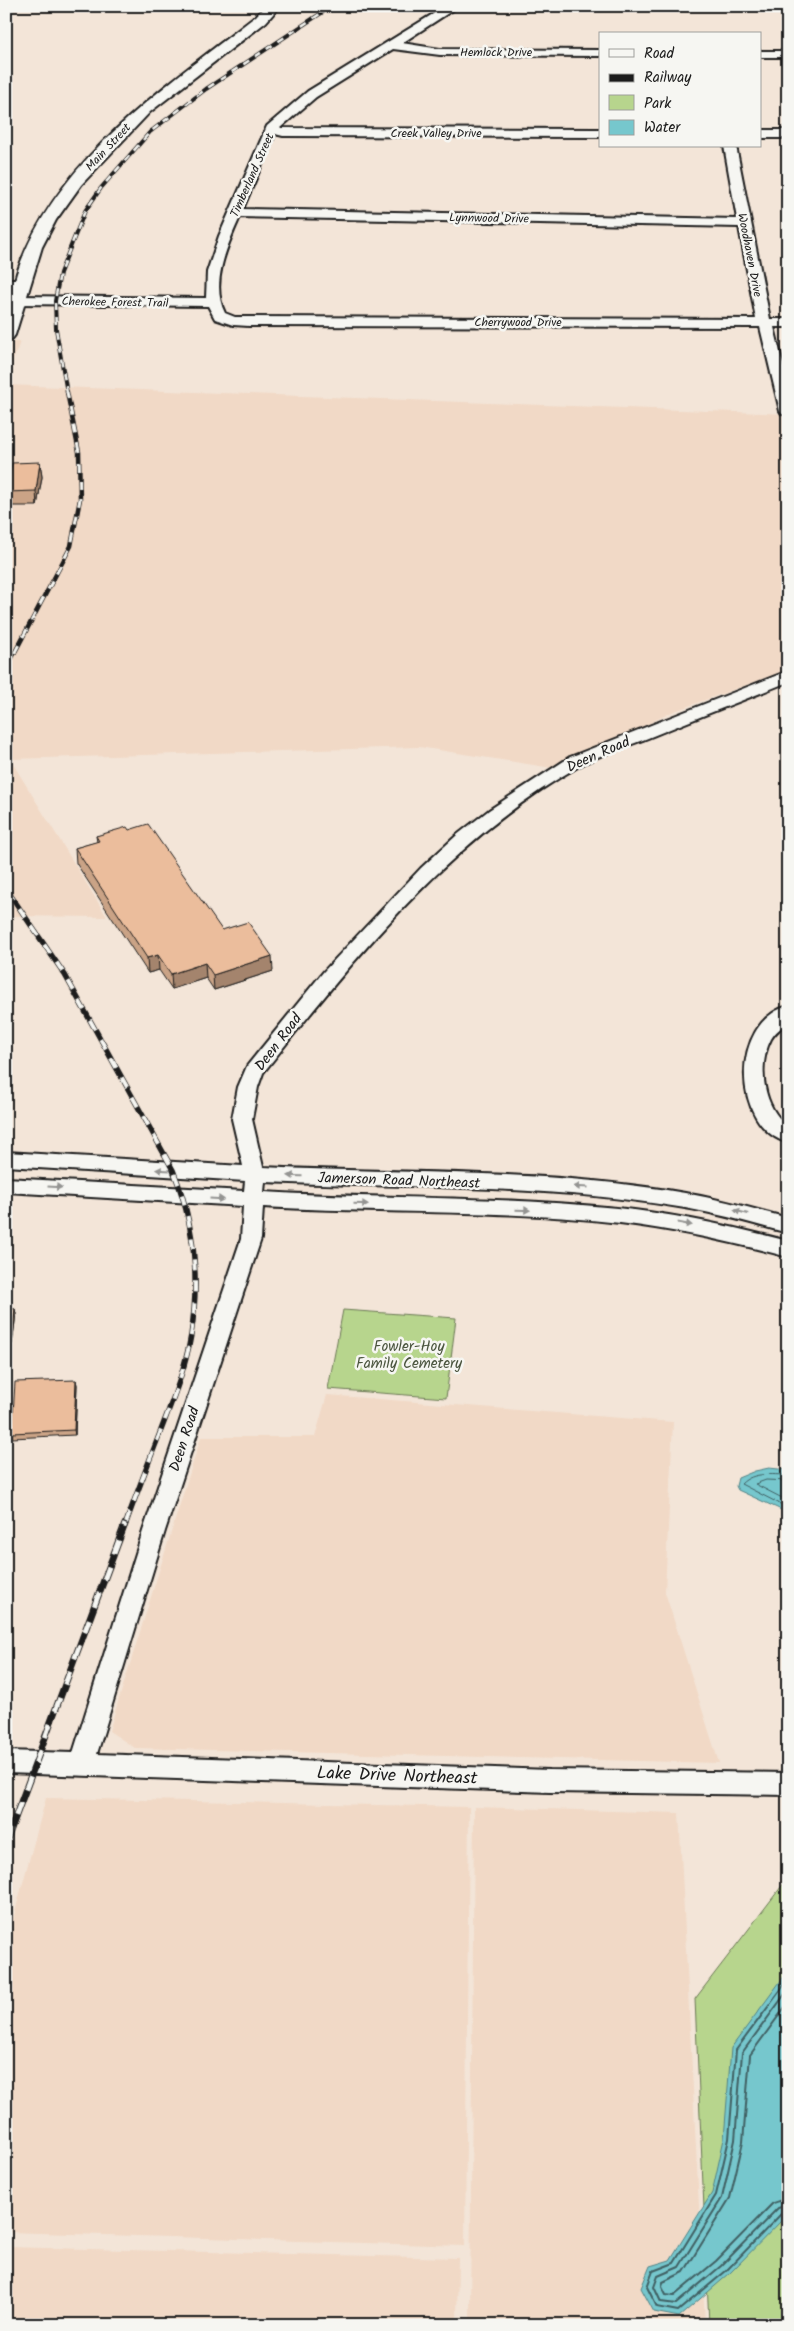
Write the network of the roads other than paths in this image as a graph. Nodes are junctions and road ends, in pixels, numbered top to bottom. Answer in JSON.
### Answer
{"nodes":[{"id":1,"x":273,"y":6,"type":"edge"},
{"id":2,"x":454,"y":6,"type":"edge"},
{"id":3,"x":392,"y":45,"type":"junction"},
{"id":4,"x":599,"y":53,"type":"edge"},
{"id":5,"x":762,"y":54,"type":"edge"},
{"id":6,"x":788,"y":54,"type":"edge"},
{"id":7,"x":271,"y":129,"type":"junction"},
{"id":8,"x":599,"y":133,"type":"edge"},
{"id":9,"x":762,"y":134,"type":"edge"},
{"id":10,"x":788,"y":134,"type":"edge"},
{"id":11,"x":730,"y":148,"type":"edge"},
{"id":12,"x":235,"y":213,"type":"junction"},
{"id":13,"x":744,"y":223,"type":"junction"},
{"id":14,"x":6,"y":282,"type":"edge"},
{"id":15,"x":23,"y":283,"type":"junction"},
{"id":16,"x":17,"y":300,"type":"junction"},
{"id":17,"x":213,"y":302,"type":"junction"},
{"id":18,"x":766,"y":323,"type":"junction"},
{"id":19,"x":788,"y":323,"type":"edge"},
{"id":20,"x":6,"y":334,"type":"edge"},
{"id":21,"x":787,"y":411,"type":"edge"},
{"id":22,"x":788,"y":676,"type":"edge"},
{"id":23,"x":788,"y":1012,"type":"edge"},
{"id":24,"x":788,"y":1136,"type":"edge"},
{"id":25,"x":6,"y":1159,"type":"edge"},
{"id":26,"x":255,"y":1175,"type":"junction"},
{"id":27,"x":6,"y":1185,"type":"edge"},
{"id":28,"x":252,"y":1200,"type":"junction"},
{"id":29,"x":788,"y":1226,"type":"edge"},
{"id":30,"x":788,"y":1249,"type":"edge"},
{"id":31,"x":6,"y":1762,"type":"edge"},
{"id":32,"x":82,"y":1764,"type":"junction"},
{"id":33,"x":788,"y":1784,"type":"edge"}],
"edges":[{"from":1,"to":15,"type":"main road","name":"Main Street"},
{"from":2,"to":3,"type":"street","name":"Timberland Street"},
{"from":3,"to":4,"type":"street","name":"Hemlock Drive"},
{"from":3,"to":7,"type":"street","name":"Timberland Street"},
{"from":5,"to":6,"type":"street"},
{"from":7,"to":8,"type":"street","name":"Creek Valley Drive"},
{"from":7,"to":12,"type":"street","name":"Timberland Street"},
{"from":9,"to":10,"type":"street"},
{"from":11,"to":13,"type":"street","name":"Woodhaven Drive"},
{"from":12,"to":13,"type":"street","name":"Lynnwood Drive"},
{"from":12,"to":17,"type":"street","name":"Timberland Street"},
{"from":13,"to":18,"type":"street","name":"Woodhaven Drive"},
{"from":14,"to":15,"type":"street"},
{"from":15,"to":16,"type":"main road","name":"Main Street"},
{"from":16,"to":17,"type":"street","name":"Cherokee Forest Trail"},
{"from":16,"to":20,"type":"main road","name":"Main Street"},
{"from":17,"to":18,"type":"street","name":"Cherrywood Drive"},
{"from":18,"to":19,"type":"street","name":"Cherrywood Drive"},
{"from":18,"to":21,"type":"street","name":"Woodhaven Drive"},
{"from":22,"to":26,"type":"street","name":"Deen Road"},
{"from":23,"to":24,"type":"street"},
{"from":26,"to":25,"type":"street","name":"Jamerson Road Northeast","one_way":true},
{"from":26,"to":28,"type":"street","name":"Deen Road"},
{"from":29,"to":26,"type":"street","name":"Jamerson Road Northeast","one_way":true},
{"from":27,"to":28,"type":"street","name":"Jamerson Road Northeast","one_way":true},
{"from":28,"to":30,"type":"street","name":"Jamerson Road Northeast","one_way":true},
{"from":28,"to":32,"type":"street","name":"Deen Road"},
{"from":31,"to":32,"type":"street","name":"Lake Drive Northeast"},
{"from":32,"to":33,"type":"street","name":"Lake Drive Northeast"}]}
